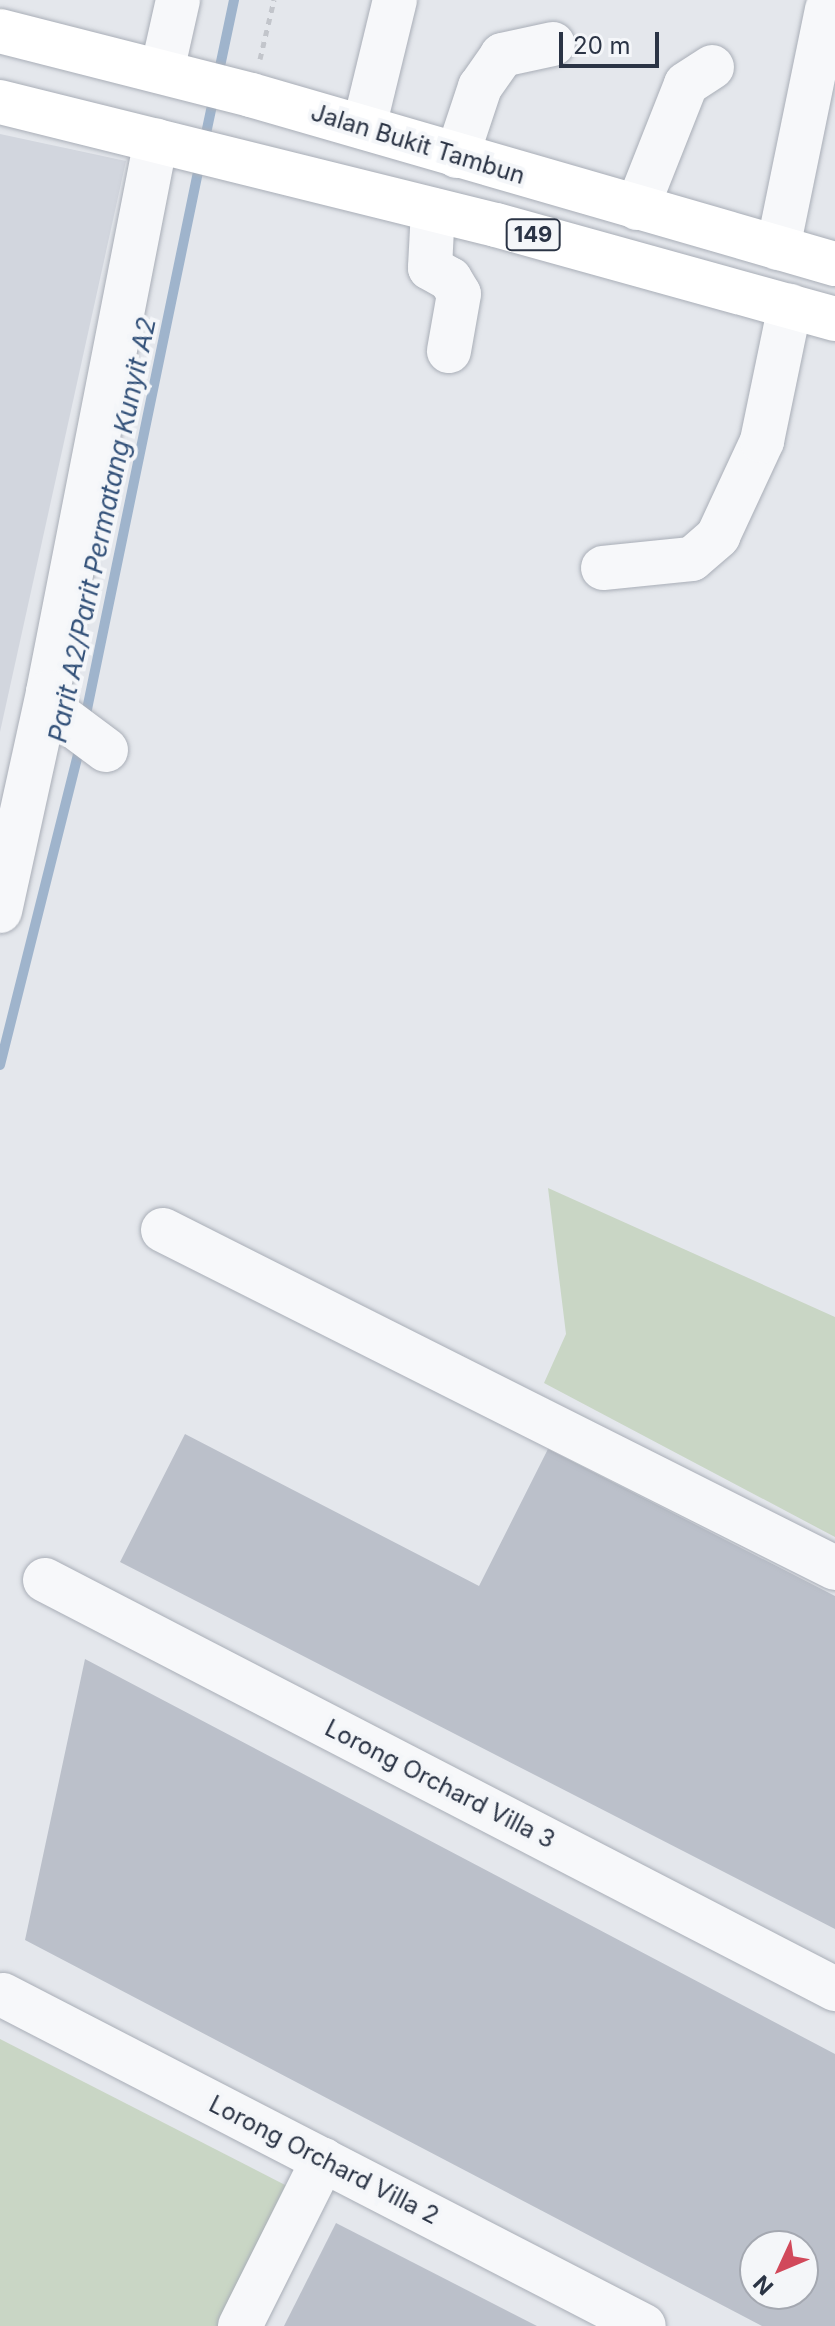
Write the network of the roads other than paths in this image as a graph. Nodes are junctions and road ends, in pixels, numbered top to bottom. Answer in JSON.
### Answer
{"nodes":[{"id":1,"x":178,"y":0,"type":"edge"},
{"id":2,"x":395,"y":0,"type":"edge"},
{"id":3,"x":827,"y":9,"type":"dead end"},
{"id":4,"x":0,"y":31,"type":"edge"},
{"id":5,"x":553,"y":44,"type":"dead end"},
{"id":6,"x":712,"y":67,"type":"dead end"},
{"id":7,"x":168,"y":74,"type":"junction"},
{"id":8,"x":0,"y":102,"type":"edge"},
{"id":9,"x":364,"y":127,"type":"junction"},
{"id":10,"x":160,"y":142,"type":"junction"},
{"id":11,"x":457,"y":156,"type":"junction"},
{"id":12,"x":637,"y":208,"type":"junction"},
{"id":13,"x":433,"y":210,"type":"junction"},
{"id":14,"x":778,"y":248,"type":"junction"},
{"id":15,"x":835,"y":264,"type":"edge"},
{"id":16,"x":790,"y":306,"type":"junction"},
{"id":17,"x":835,"y":319,"type":"edge"},
{"id":18,"x":449,"y":351,"type":"dead end"},
{"id":19,"x":603,"y":568,"type":"dead end"},
{"id":20,"x":54,"y":703,"type":"junction"},
{"id":21,"x":106,"y":750,"type":"dead end"},
{"id":22,"x":0,"y":911,"type":"edge"},
{"id":23,"x":163,"y":1230,"type":"dead end"},
{"id":24,"x":835,"y":1568,"type":"edge"},
{"id":25,"x":45,"y":1580,"type":"dead end"},
{"id":26,"x":835,"y":1989,"type":"edge"},
{"id":27,"x":3,"y":1995,"type":"dead end"},
{"id":28,"x":323,"y":2160,"type":"junction"},
{"id":29,"x":240,"y":2326,"type":"edge"},
{"id":30,"x":644,"y":2326,"type":"edge"}],
"edges":[{"from":1,"to":7,"type":"street"},
{"from":2,"to":9,"type":"street"},
{"from":3,"to":14,"type":"street"},
{"from":4,"to":7,"type":"main road","name":"Jalan Bukit Tambun","number":"149"},
{"from":5,"to":11,"type":"street"},
{"from":6,"to":12,"type":"street"},
{"from":7,"to":9,"type":"main road","name":"Jalan Bukit Tambun","number":"149"},
{"from":8,"to":10,"type":"main road","number":"149"},
{"from":9,"to":11,"type":"main road","name":"Jalan Bukit Tambun","number":"149"},
{"from":10,"to":13,"type":"main road","number":"149"},
{"from":10,"to":20,"type":"street"},
{"from":11,"to":12,"type":"main road","name":"Jalan Bukit Tambun","number":"149"},
{"from":12,"to":14,"type":"main road","name":"Jalan Bukit Tambun","number":"149"},
{"from":13,"to":16,"type":"main road","number":"149"},
{"from":13,"to":18,"type":"street"},
{"from":14,"to":15,"type":"main road","name":"Jalan Bukit Tambun","number":"149"},
{"from":16,"to":17,"type":"main road","number":"149"},
{"from":16,"to":19,"type":"street"},
{"from":20,"to":21,"type":"street"},
{"from":20,"to":22,"type":"street"},
{"from":23,"to":24,"type":"street"},
{"from":25,"to":26,"type":"street","name":"Lorong Orchard Villa 3"},
{"from":27,"to":28,"type":"street","name":"Lorong Orchard Villa 2"},
{"from":28,"to":29,"type":"street"},
{"from":28,"to":30,"type":"street","name":"Lorong Orchard Villa 2"}]}
